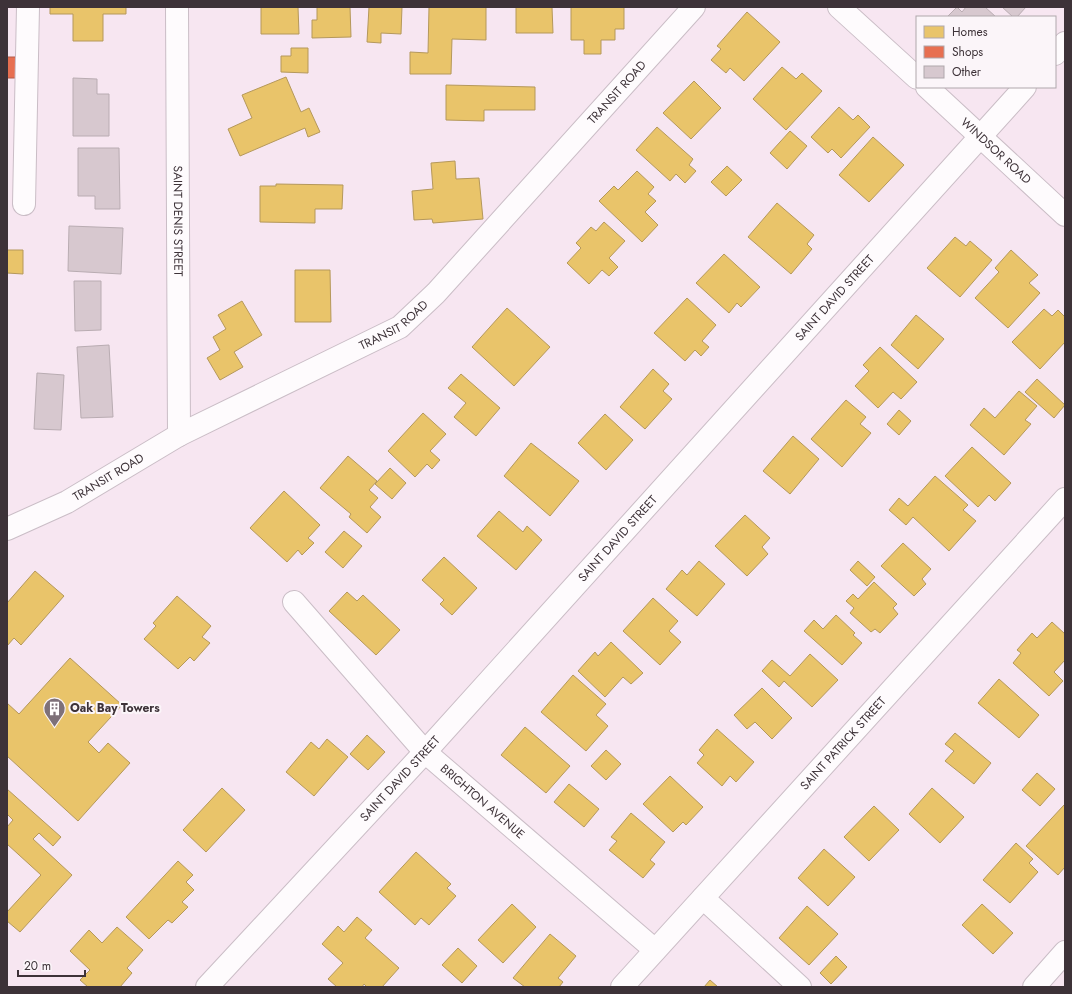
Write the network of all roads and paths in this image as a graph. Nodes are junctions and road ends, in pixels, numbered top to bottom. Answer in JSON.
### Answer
{"nodes":[{"id":1,"x":28,"y":7,"type":"edge"},
{"id":2,"x":177,"y":7,"type":"edge"},
{"id":3,"x":694,"y":7,"type":"edge"},
{"id":4,"x":839,"y":7,"type":"edge"},
{"id":5,"x":1065,"y":43,"type":"edge"},
{"id":6,"x":1056,"y":53,"type":"edge"},
{"id":7,"x":916,"y":77,"type":"edge"},
{"id":8,"x":928,"y":88,"type":"edge"},
{"id":9,"x":1024,"y":88,"type":"edge"},
{"id":10,"x":981,"y":136,"type":"junction"},
{"id":11,"x":24,"y":204,"type":"dead end"},
{"id":12,"x":1065,"y":215,"type":"edge"},
{"id":13,"x":179,"y":435,"type":"junction"},
{"id":14,"x":1065,"y":499,"type":"edge"},
{"id":15,"x":7,"y":529,"type":"edge"},
{"id":16,"x":294,"y":602,"type":"dead end"},
{"id":17,"x":425,"y":752,"type":"junction"},
{"id":18,"x":703,"y":898,"type":"junction"},
{"id":19,"x":655,"y":950,"type":"junction"},
{"id":20,"x":1065,"y":952,"type":"edge"},
{"id":21,"x":207,"y":987,"type":"edge"},
{"id":22,"x":622,"y":987,"type":"edge"},
{"id":23,"x":800,"y":987,"type":"edge"},
{"id":24,"x":1034,"y":987,"type":"edge"}],
"edges":[{"from":1,"to":11,"type":"street"},
{"from":2,"to":13,"type":"street","name":"SAINT DENIS STREET"},
{"from":3,"to":13,"type":"street","name":"TRANSIT ROAD"},
{"from":4,"to":7,"type":"street"},
{"from":5,"to":6,"type":"street"},
{"from":8,"to":10,"type":"street","name":"WINDSOR ROAD"},
{"from":9,"to":10,"type":"street","name":"SAINT DAVID STREET"},
{"from":10,"to":12,"type":"street","name":"WINDSOR ROAD"},
{"from":10,"to":17,"type":"street","name":"SAINT DAVID STREET"},
{"from":13,"to":15,"type":"street","name":"TRANSIT ROAD"},
{"from":14,"to":18,"type":"street","name":"SAINT PATRICK STREET"},
{"from":16,"to":17,"type":"street","name":"BRIGHTON AVENUE"},
{"from":17,"to":19,"type":"street","name":"BRIGHTON AVENUE"},
{"from":17,"to":21,"type":"street","name":"SAINT DAVID STREET"},
{"from":18,"to":19,"type":"street","name":"SAINT PATRICK STREET"},
{"from":18,"to":23,"type":"street"},
{"from":19,"to":22,"type":"street","name":"SAINT PATRICK STREET"},
{"from":20,"to":24,"type":"street"}]}
